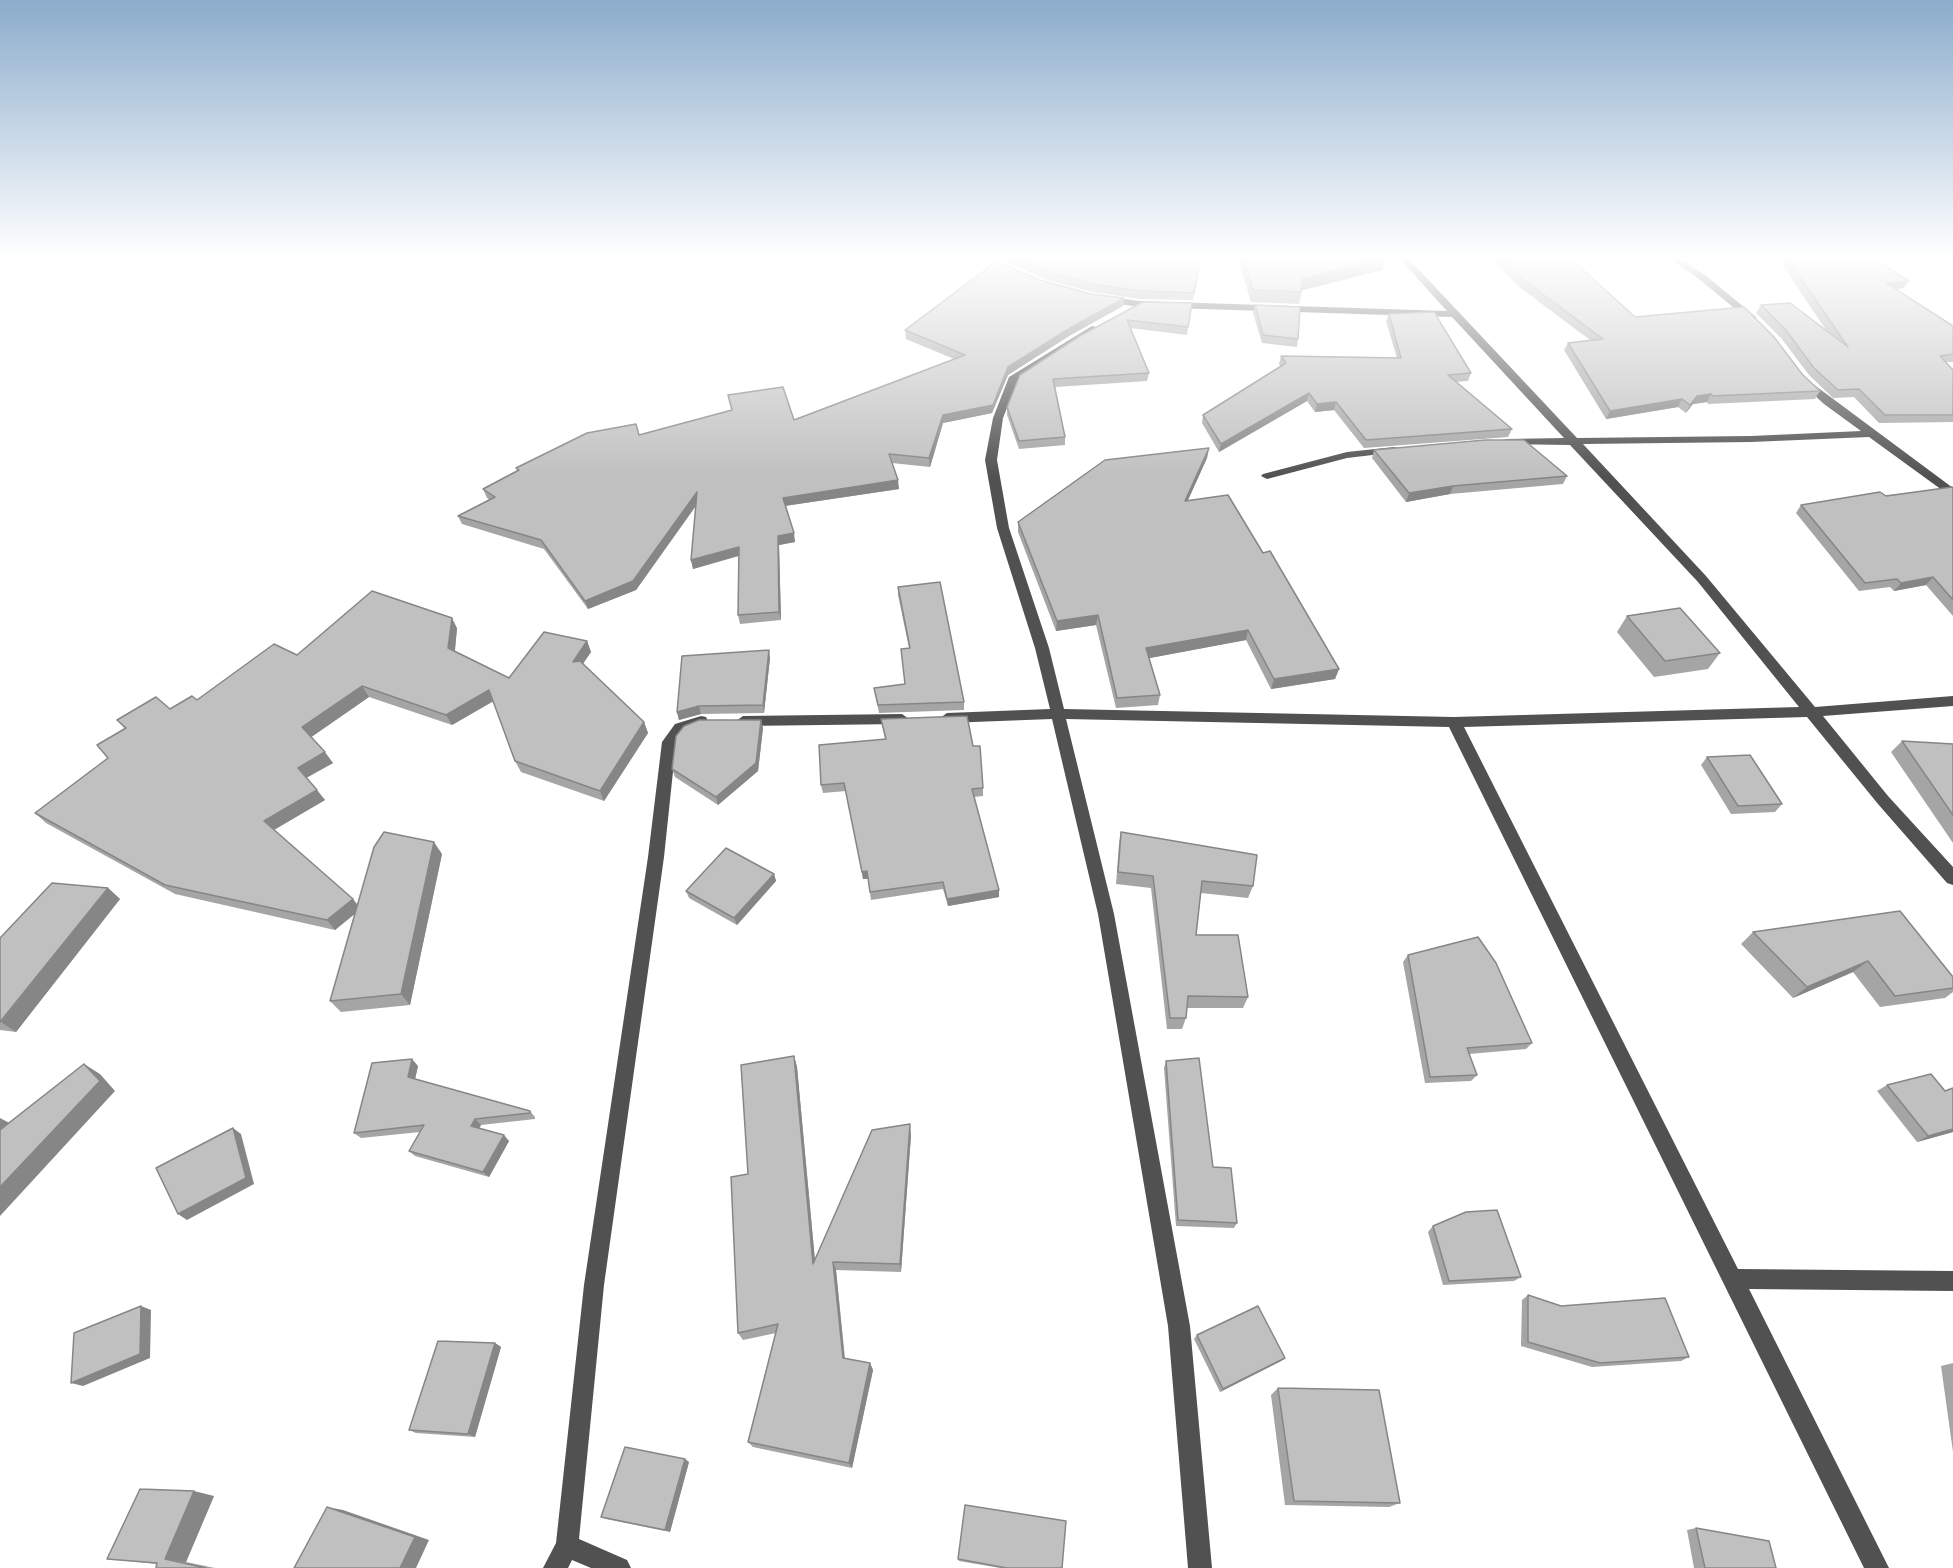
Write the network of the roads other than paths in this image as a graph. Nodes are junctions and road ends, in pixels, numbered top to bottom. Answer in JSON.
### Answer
{"nodes":[{"id":1,"x":1092,"y":330,"type":"edge"},
{"id":2,"x":1470,"y":330,"type":"edge"},
{"id":3,"x":1796,"y":369,"type":"edge"},
{"id":4,"x":1873,"y":434,"type":"junction"},
{"id":5,"x":1574,"y":441,"type":"junction"},
{"id":6,"x":1493,"y":442,"type":"edge"},
{"id":7,"x":1410,"y":448,"type":"edge"},
{"id":8,"x":1267,"y":476,"type":"dead end"},
{"id":9,"x":1953,"y":494,"type":"edge"},
{"id":10,"x":1953,"y":701,"type":"edge"},
{"id":11,"x":1812,"y":712,"type":"junction"},
{"id":12,"x":1059,"y":714,"type":"junction"},
{"id":13,"x":1454,"y":722,"type":"junction"},
{"id":14,"x":1953,"y":878,"type":"edge"},
{"id":15,"x":1732,"y":1279,"type":"junction"},
{"id":16,"x":1953,"y":1281,"type":"edge"},
{"id":17,"x":567,"y":1546,"type":"junction"},
{"id":18,"x":555,"y":1568,"type":"edge"},
{"id":19,"x":619,"y":1568,"type":"edge"},
{"id":20,"x":1200,"y":1568,"type":"edge"},
{"id":21,"x":1877,"y":1568,"type":"edge"}],
"edges":[{"from":1,"to":12,"type":"street"},
{"from":2,"to":5,"type":"street"},
{"from":3,"to":4,"type":"street"},
{"from":4,"to":5,"type":"street"},
{"from":4,"to":9,"type":"street"},
{"from":5,"to":6,"type":"street"},
{"from":5,"to":11,"type":"street"},
{"from":7,"to":8,"type":"street"},
{"from":10,"to":11,"type":"street"},
{"from":11,"to":13,"type":"street"},
{"from":11,"to":14,"type":"street"},
{"from":12,"to":13,"type":"street"},
{"from":12,"to":17,"type":"street"},
{"from":12,"to":20,"type":"street"},
{"from":13,"to":15,"type":"street"},
{"from":15,"to":16,"type":"street"},
{"from":15,"to":21,"type":"street"},
{"from":17,"to":18,"type":"street"},
{"from":17,"to":19,"type":"street"}]}
